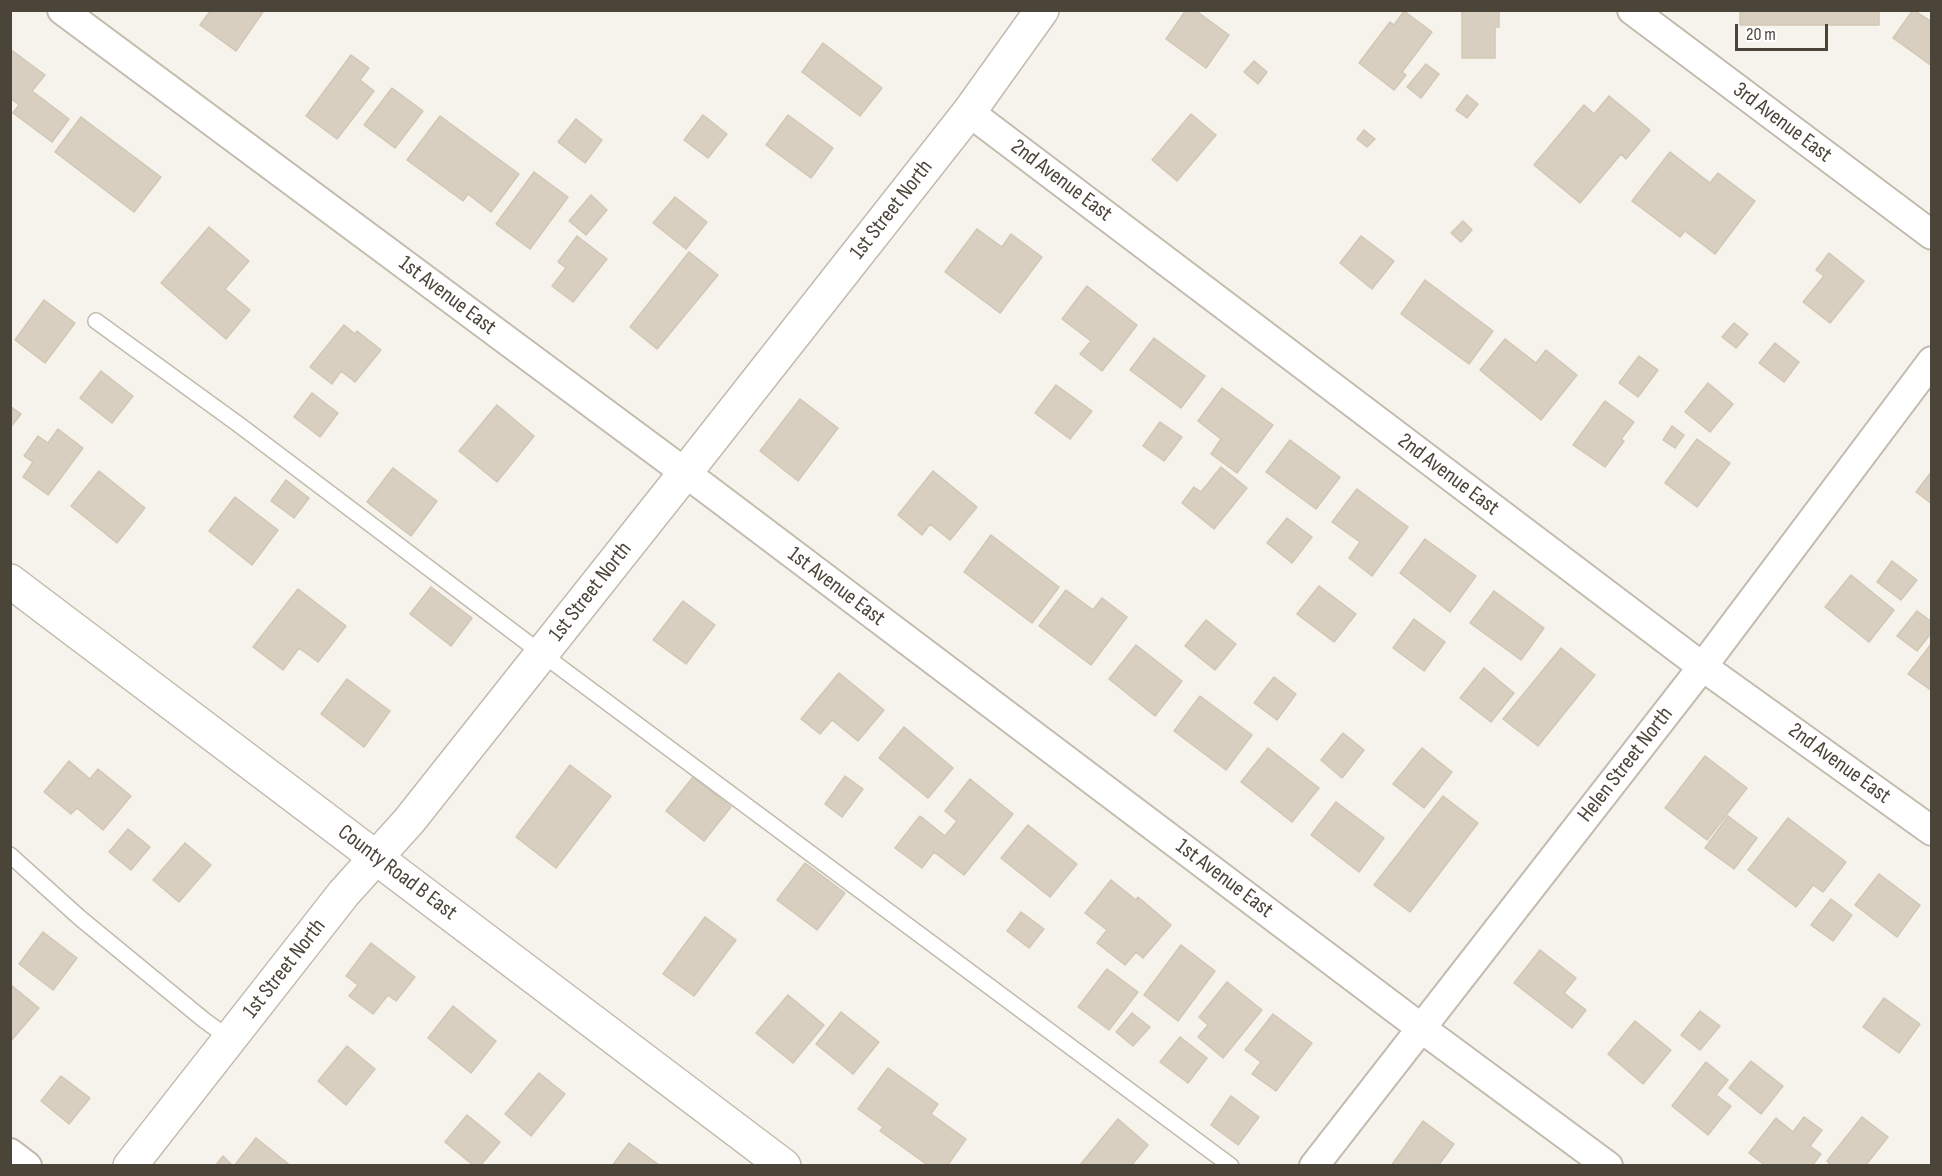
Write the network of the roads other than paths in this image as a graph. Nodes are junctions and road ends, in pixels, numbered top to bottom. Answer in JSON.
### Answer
{"nodes":[{"id":1,"x":62,"y":10,"type":"edge"},
{"id":2,"x":1042,"y":10,"type":"edge"},
{"id":3,"x":1632,"y":10,"type":"edge"},
{"id":4,"x":969,"y":112,"type":"junction"},
{"id":5,"x":1932,"y":235,"type":"edge"},
{"id":6,"x":96,"y":321,"type":"dead end"},
{"id":7,"x":1932,"y":361,"type":"edge"},
{"id":8,"x":686,"y":473,"type":"junction"},
{"id":9,"x":10,"y":581,"type":"edge"},
{"id":10,"x":542,"y":653,"type":"junction"},
{"id":11,"x":1703,"y":666,"type":"junction"},
{"id":12,"x":1932,"y":831,"type":"edge"},
{"id":13,"x":10,"y":855,"type":"edge"},
{"id":14,"x":377,"y":857,"type":"junction"},
{"id":15,"x":1421,"y":1028,"type":"junction"},
{"id":16,"x":230,"y":1038,"type":"junction"},
{"id":17,"x":10,"y":1153,"type":"edge"},
{"id":18,"x":27,"y":1166,"type":"edge"},
{"id":19,"x":130,"y":1166,"type":"edge"},
{"id":20,"x":784,"y":1166,"type":"edge"},
{"id":21,"x":1231,"y":1166,"type":"edge"},
{"id":22,"x":1314,"y":1166,"type":"edge"},
{"id":23,"x":1608,"y":1166,"type":"edge"}],
"edges":[{"from":1,"to":8,"type":"street","name":"1st Avenue East"},
{"from":2,"to":4,"type":"street","name":"1st Street North"},
{"from":3,"to":5,"type":"street","name":"3rd Avenue East"},
{"from":4,"to":8,"type":"street","name":"1st Street North"},
{"from":4,"to":11,"type":"street","name":"2nd Avenue East"},
{"from":6,"to":10,"type":"lane"},
{"from":7,"to":11,"type":"street","name":"Helen Street North"},
{"from":8,"to":10,"type":"street","name":"1st Street North"},
{"from":8,"to":15,"type":"street","name":"1st Avenue East"},
{"from":9,"to":14,"type":"street","name":"County Road B East"},
{"from":10,"to":14,"type":"street","name":"1st Street North"},
{"from":10,"to":21,"type":"lane"},
{"from":11,"to":12,"type":"street","name":"2nd Avenue East"},
{"from":11,"to":15,"type":"street","name":"Helen Street North"},
{"from":13,"to":16,"type":"lane"},
{"from":14,"to":16,"type":"street","name":"1st Street North"},
{"from":14,"to":20,"type":"street","name":"County Road B East"},
{"from":15,"to":22,"type":"street","name":"Helen Street North"},
{"from":15,"to":23,"type":"street","name":"1st Avenue East"},
{"from":16,"to":19,"type":"street","name":"1st Street North"},
{"from":17,"to":18,"type":"street"}]}
